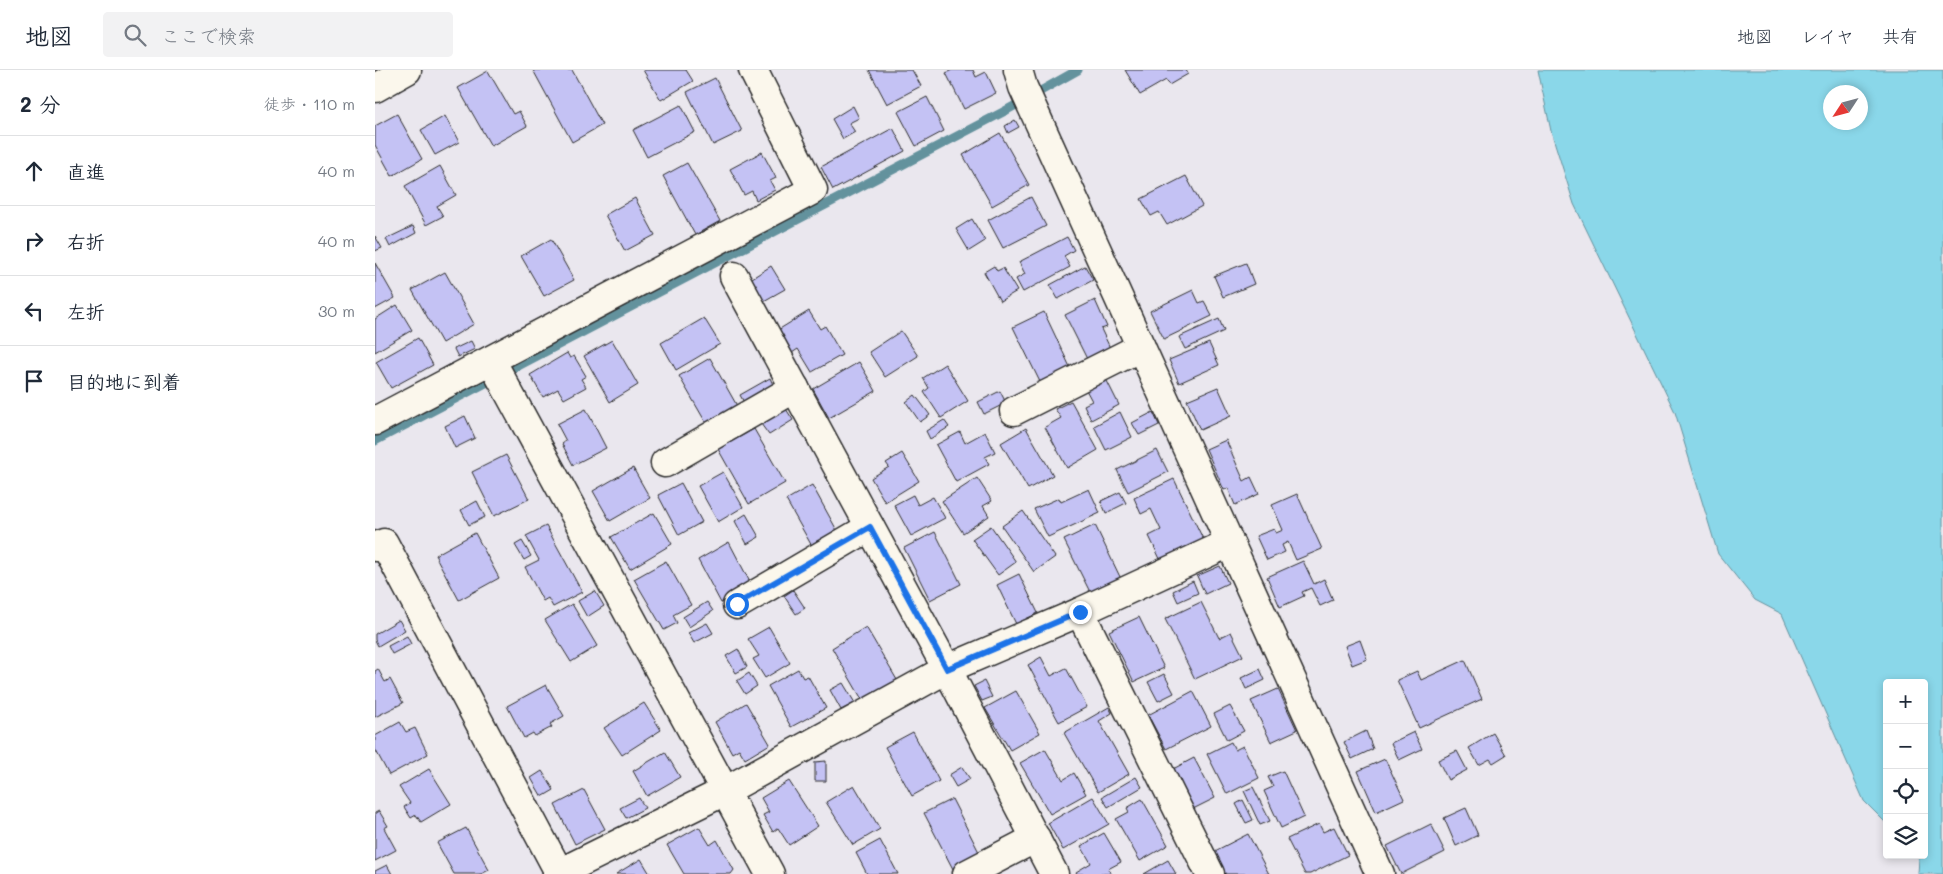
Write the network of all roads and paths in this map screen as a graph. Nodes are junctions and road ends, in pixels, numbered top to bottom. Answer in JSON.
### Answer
{"nodes":[{"id":1,"x":407,"y":70,"type":"edge"},
{"id":2,"x":753,"y":70,"type":"edge"},
{"id":3,"x":1020,"y":78,"type":"edge"},
{"id":4,"x":375,"y":88,"type":"edge"},
{"id":5,"x":734,"y":276,"type":"dead end"},
{"id":6,"x":1141,"y":348,"type":"junction"},
{"id":7,"x":497,"y":371,"type":"junction"},
{"id":8,"x":795,"y":388,"type":"junction"},
{"id":9,"x":1014,"y":411,"type":"dead end"},
{"id":10,"x":375,"y":421,"type":"edge"},
{"id":11,"x":665,"y":462,"type":"dead end"},
{"id":12,"x":870,"y":527,"type":"junction"},
{"id":13,"x":1229,"y":543,"type":"junction"},
{"id":14,"x":375,"y":547,"type":"edge"},
{"id":15,"x":737,"y":604,"type":"dead end"},
{"id":16,"x":1080,"y":612,"type":"junction"},
{"id":17,"x":947,"y":669,"type":"junction"},
{"id":18,"x":725,"y":790,"type":"junction"},
{"id":19,"x":1036,"y":838,"type":"junction"},
{"id":20,"x":559,"y":874,"type":"edge"},
{"id":21,"x":769,"y":874,"type":"edge"},
{"id":22,"x":967,"y":874,"type":"edge"},
{"id":23,"x":1054,"y":874,"type":"edge"},
{"id":24,"x":1210,"y":874,"type":"edge"},
{"id":25,"x":1380,"y":874,"type":"edge"}],
"edges":[{"from":1,"to":4,"type":"street"},
{"from":2,"to":7,"type":"street"},
{"from":3,"to":6,"type":"street"},
{"from":5,"to":8,"type":"street"},
{"from":6,"to":9,"type":"street"},
{"from":6,"to":13,"type":"street"},
{"from":7,"to":10,"type":"street"},
{"from":7,"to":18,"type":"street"},
{"from":8,"to":11,"type":"street"},
{"from":8,"to":12,"type":"street"},
{"from":12,"to":15,"type":"street"},
{"from":12,"to":17,"type":"street"},
{"from":13,"to":16,"type":"street"},
{"from":13,"to":25,"type":"street"},
{"from":14,"to":20,"type":"street"},
{"from":16,"to":17,"type":"street"},
{"from":16,"to":24,"type":"street"},
{"from":17,"to":18,"type":"street"},
{"from":17,"to":19,"type":"street"},
{"from":18,"to":20,"type":"street"},
{"from":18,"to":21,"type":"street"},
{"from":19,"to":22,"type":"street"},
{"from":19,"to":23,"type":"street"}]}
